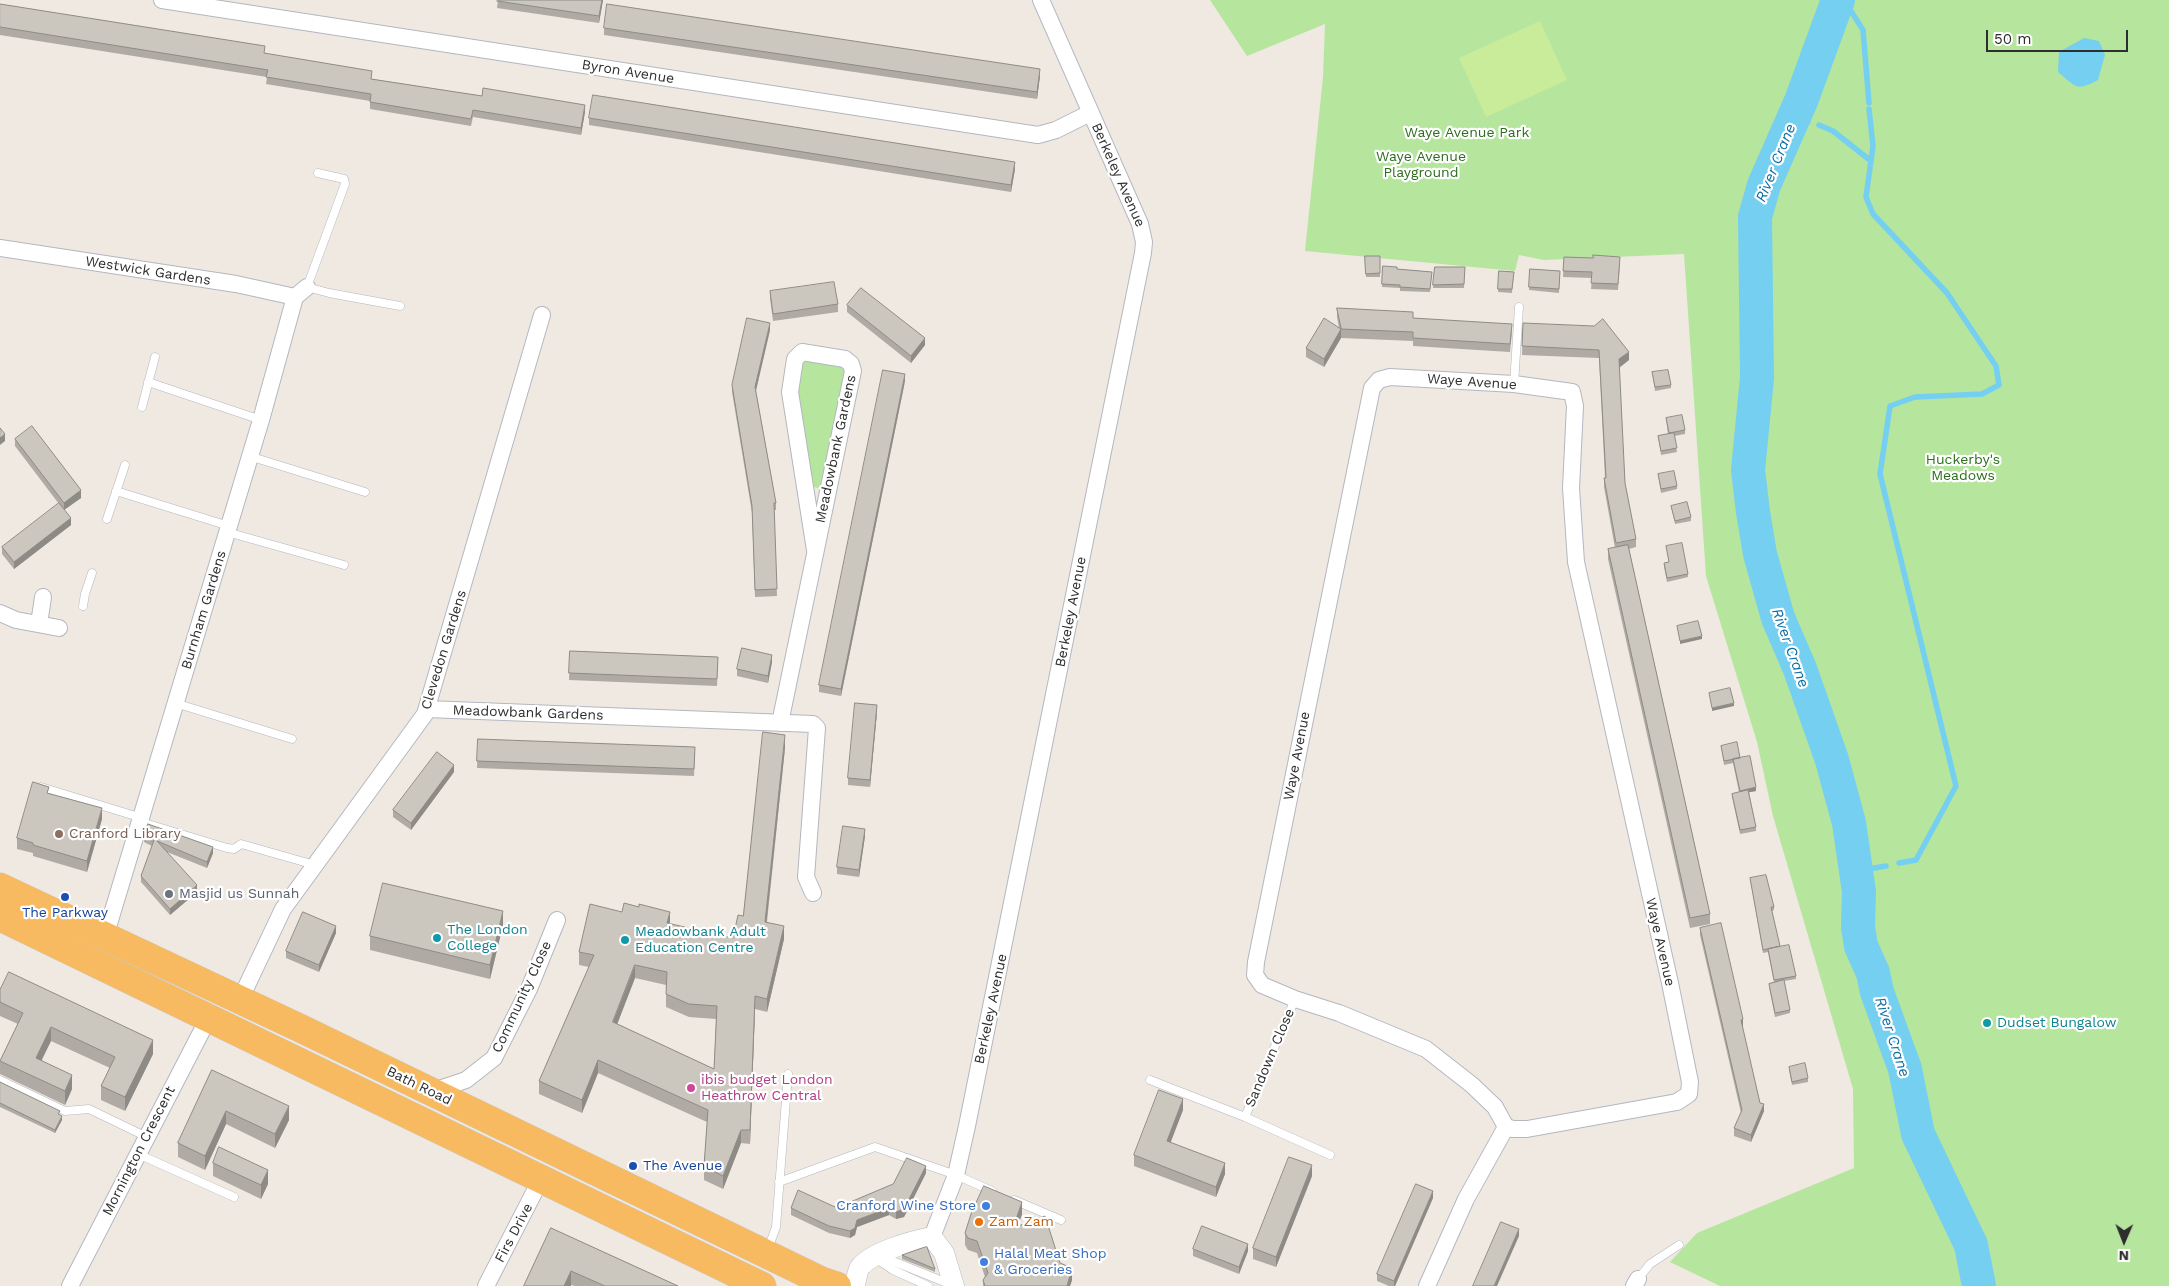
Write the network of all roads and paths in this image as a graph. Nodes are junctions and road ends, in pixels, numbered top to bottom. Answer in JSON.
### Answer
{"nodes":[{"id":1,"x":162,"y":0,"type":"edge"},
{"id":2,"x":1042,"y":0,"type":"edge"},
{"id":3,"x":1090,"y":113,"type":"junction"},
{"id":4,"x":318,"y":173,"type":"dead end"},
{"id":5,"x":0,"y":248,"type":"edge"},
{"id":6,"x":301,"y":292,"type":"junction"},
{"id":7,"x":400,"y":306,"type":"dead end"},
{"id":8,"x":1519,"y":307,"type":"dead end"},
{"id":9,"x":542,"y":315,"type":"dead end"},
{"id":10,"x":155,"y":357,"type":"dead end"},
{"id":11,"x":148,"y":382,"type":"junction"},
{"id":12,"x":1514,"y":384,"type":"junction"},
{"id":13,"x":142,"y":407,"type":"dead end"},
{"id":14,"x":261,"y":420,"type":"junction"},
{"id":15,"x":249,"y":456,"type":"junction"},
{"id":16,"x":124,"y":465,"type":"dead end"},
{"id":17,"x":116,"y":491,"type":"junction"},
{"id":18,"x":365,"y":492,"type":"dead end"},
{"id":19,"x":107,"y":519,"type":"dead end"},
{"id":20,"x":228,"y":529,"type":"junction"},
{"id":21,"x":815,"y":550,"type":"junction"},
{"id":22,"x":344,"y":564,"type":"dead end"},
{"id":23,"x":92,"y":572,"type":"dead end"},
{"id":24,"x":43,"y":598,"type":"dead end"},
{"id":25,"x":83,"y":606,"type":"dead end"},
{"id":26,"x":0,"y":613,"type":"edge"},
{"id":27,"x":39,"y":624,"type":"junction"},
{"id":28,"x":59,"y":628,"type":"dead end"},
{"id":29,"x":175,"y":703,"type":"junction"},
{"id":30,"x":427,"y":710,"type":"junction"},
{"id":31,"x":780,"y":723,"type":"junction"},
{"id":32,"x":292,"y":739,"type":"dead end"},
{"id":33,"x":34,"y":785,"type":"edge"},
{"id":34,"x":141,"y":820,"type":"junction"},
{"id":35,"x":316,"y":865,"type":"junction"},
{"id":36,"x":0,"y":887,"type":"edge"},
{"id":37,"x":813,"y":894,"type":"dead end"},
{"id":38,"x":0,"y":917,"type":"edge"},
{"id":39,"x":557,"y":920,"type":"dead end"},
{"id":40,"x":105,"y":937,"type":"junction"},
{"id":41,"x":1295,"y":999,"type":"junction"},
{"id":42,"x":240,"y":1000,"type":"junction"},
{"id":43,"x":209,"y":1017,"type":"junction"},
{"id":44,"x":481,"y":1069,"type":"junction"},
{"id":45,"x":788,"y":1074,"type":"dead end"},
{"id":46,"x":0,"y":1080,"type":"edge"},
{"id":47,"x":1150,"y":1080,"type":"dead end"},
{"id":48,"x":425,"y":1089,"type":"junction"},
{"id":49,"x":464,"y":1108,"type":"junction"},
{"id":50,"x":1245,"y":1117,"type":"junction"},
{"id":51,"x":1506,"y":1127,"type":"junction"},
{"id":52,"x":147,"y":1137,"type":"junction"},
{"id":53,"x":138,"y":1154,"type":"junction"},
{"id":54,"x":1330,"y":1155,"type":"dead end"},
{"id":55,"x":956,"y":1175,"type":"junction"},
{"id":56,"x":541,"y":1179,"type":"junction"},
{"id":57,"x":779,"y":1182,"type":"junction"},
{"id":58,"x":999,"y":1194,"type":"edge"},
{"id":59,"x":234,"y":1196,"type":"dead end"},
{"id":60,"x":1008,"y":1198,"type":"edge"},
{"id":61,"x":1061,"y":1220,"type":"dead end"},
{"id":62,"x":932,"y":1237,"type":"junction"},
{"id":63,"x":1679,"y":1245,"type":"dead end"},
{"id":64,"x":767,"y":1254,"type":"junction"},
{"id":65,"x":874,"y":1257,"type":"junction"},
{"id":66,"x":1636,"y":1282,"type":"edge"},
{"id":67,"x":70,"y":1286,"type":"edge"},
{"id":68,"x":486,"y":1286,"type":"edge"},
{"id":69,"x":762,"y":1286,"type":"edge"},
{"id":70,"x":837,"y":1286,"type":"edge"},
{"id":71,"x":855,"y":1286,"type":"edge"},
{"id":72,"x":928,"y":1286,"type":"edge"},
{"id":73,"x":954,"y":1286,"type":"edge"},
{"id":74,"x":1427,"y":1286,"type":"edge"}],
"edges":[{"from":1,"to":3,"type":"street","name":"Byron Avenue"},
{"from":2,"to":3,"type":"street","name":"Berkeley Avenue"},
{"from":3,"to":55,"type":"street","name":"Berkeley Avenue"},
{"from":4,"to":6,"type":"lane"},
{"from":5,"to":6,"type":"street","name":"Westwick Gardens"},
{"from":6,"to":7,"type":"lane"},
{"from":6,"to":14,"type":"street","name":"Burnham Gardens"},
{"from":8,"to":12,"type":"lane"},
{"from":9,"to":30,"type":"street","name":"Clevedon Gardens"},
{"from":10,"to":11,"type":"lane"},
{"from":11,"to":13,"type":"lane"},
{"from":11,"to":14,"type":"lane"},
{"from":12,"to":41,"type":"street","name":"Waye Avenue"},
{"from":12,"to":51,"type":"street","name":"Waye Avenue"},
{"from":14,"to":15,"type":"street","name":"Burnham Gardens"},
{"from":15,"to":18,"type":"lane"},
{"from":15,"to":20,"type":"street","name":"Burnham Gardens"},
{"from":16,"to":17,"type":"lane"},
{"from":17,"to":19,"type":"lane"},
{"from":17,"to":20,"type":"lane"},
{"from":20,"to":22,"type":"lane"},
{"from":20,"to":29,"type":"street","name":"Burnham Gardens"},
{"from":21,"to":21,"type":"street","name":"Meadowbank Gardens"},
{"from":21,"to":31,"type":"street","name":"Meadowbank Gardens"},
{"from":23,"to":25,"type":"lane"},
{"from":24,"to":27,"type":"street"},
{"from":26,"to":27,"type":"street"},
{"from":27,"to":28,"type":"street"},
{"from":29,"to":32,"type":"lane"},
{"from":29,"to":34,"type":"street","name":"Burnham Gardens"},
{"from":30,"to":31,"type":"street","name":"Meadowbank Gardens"},
{"from":30,"to":35,"type":"street","name":"Clevedon Gardens"},
{"from":31,"to":37,"type":"street","name":"Meadowbank Gardens"},
{"from":33,"to":34,"type":"lane"},
{"from":34,"to":35,"type":"lane"},
{"from":34,"to":40,"type":"street","name":"Burnham Gardens"},
{"from":35,"to":42,"type":"street","name":"Clevedon Gardens"},
{"from":36,"to":40,"type":"highway","name":"Bath Road"},
{"from":38,"to":43,"type":"highway"},
{"from":39,"to":44,"type":"street","name":"Community Close"},
{"from":40,"to":42,"type":"highway","name":"Bath Road"},
{"from":41,"to":50,"type":"lane","name":"Sandown Close"},
{"from":41,"to":51,"type":"street","name":"Waye Avenue"},
{"from":42,"to":48,"type":"highway","name":"Bath Road"},
{"from":43,"to":52,"type":"street","name":"Mornington Crescent"},
{"from":43,"to":56,"type":"highway"},
{"from":44,"to":48,"type":"street","name":"Community Close"},
{"from":44,"to":49,"type":"street","name":"Community Close"},
{"from":45,"to":57,"type":"lane"},
{"from":46,"to":52,"type":"lane"},
{"from":47,"to":50,"type":"lane"},
{"from":48,"to":49,"type":"highway","name":"Bath Road"},
{"from":49,"to":64,"type":"highway","name":"Bath Road"},
{"from":50,"to":54,"type":"lane"},
{"from":51,"to":74,"type":"street"},
{"from":52,"to":53,"type":"street","name":"Mornington Crescent"},
{"from":53,"to":59,"type":"lane"},
{"from":53,"to":67,"type":"street","name":"Mornington Crescent"},
{"from":55,"to":57,"type":"lane"},
{"from":55,"to":58,"type":"lane"},
{"from":55,"to":62,"type":"street","name":"Berkeley Avenue"},
{"from":56,"to":68,"type":"street","name":"Firs Drive"},
{"from":56,"to":69,"type":"highway"},
{"from":57,"to":64,"type":"lane"},
{"from":60,"to":61,"type":"lane"},
{"from":62,"to":65,"type":"street"},
{"from":62,"to":73,"type":"street"},
{"from":63,"to":66,"type":"lane"},
{"from":64,"to":70,"type":"highway","name":"Bath Road"},
{"from":65,"to":71,"type":"street"},
{"from":65,"to":72,"type":"lane"},
{"from":65,"to":73,"type":"lane"}]}
